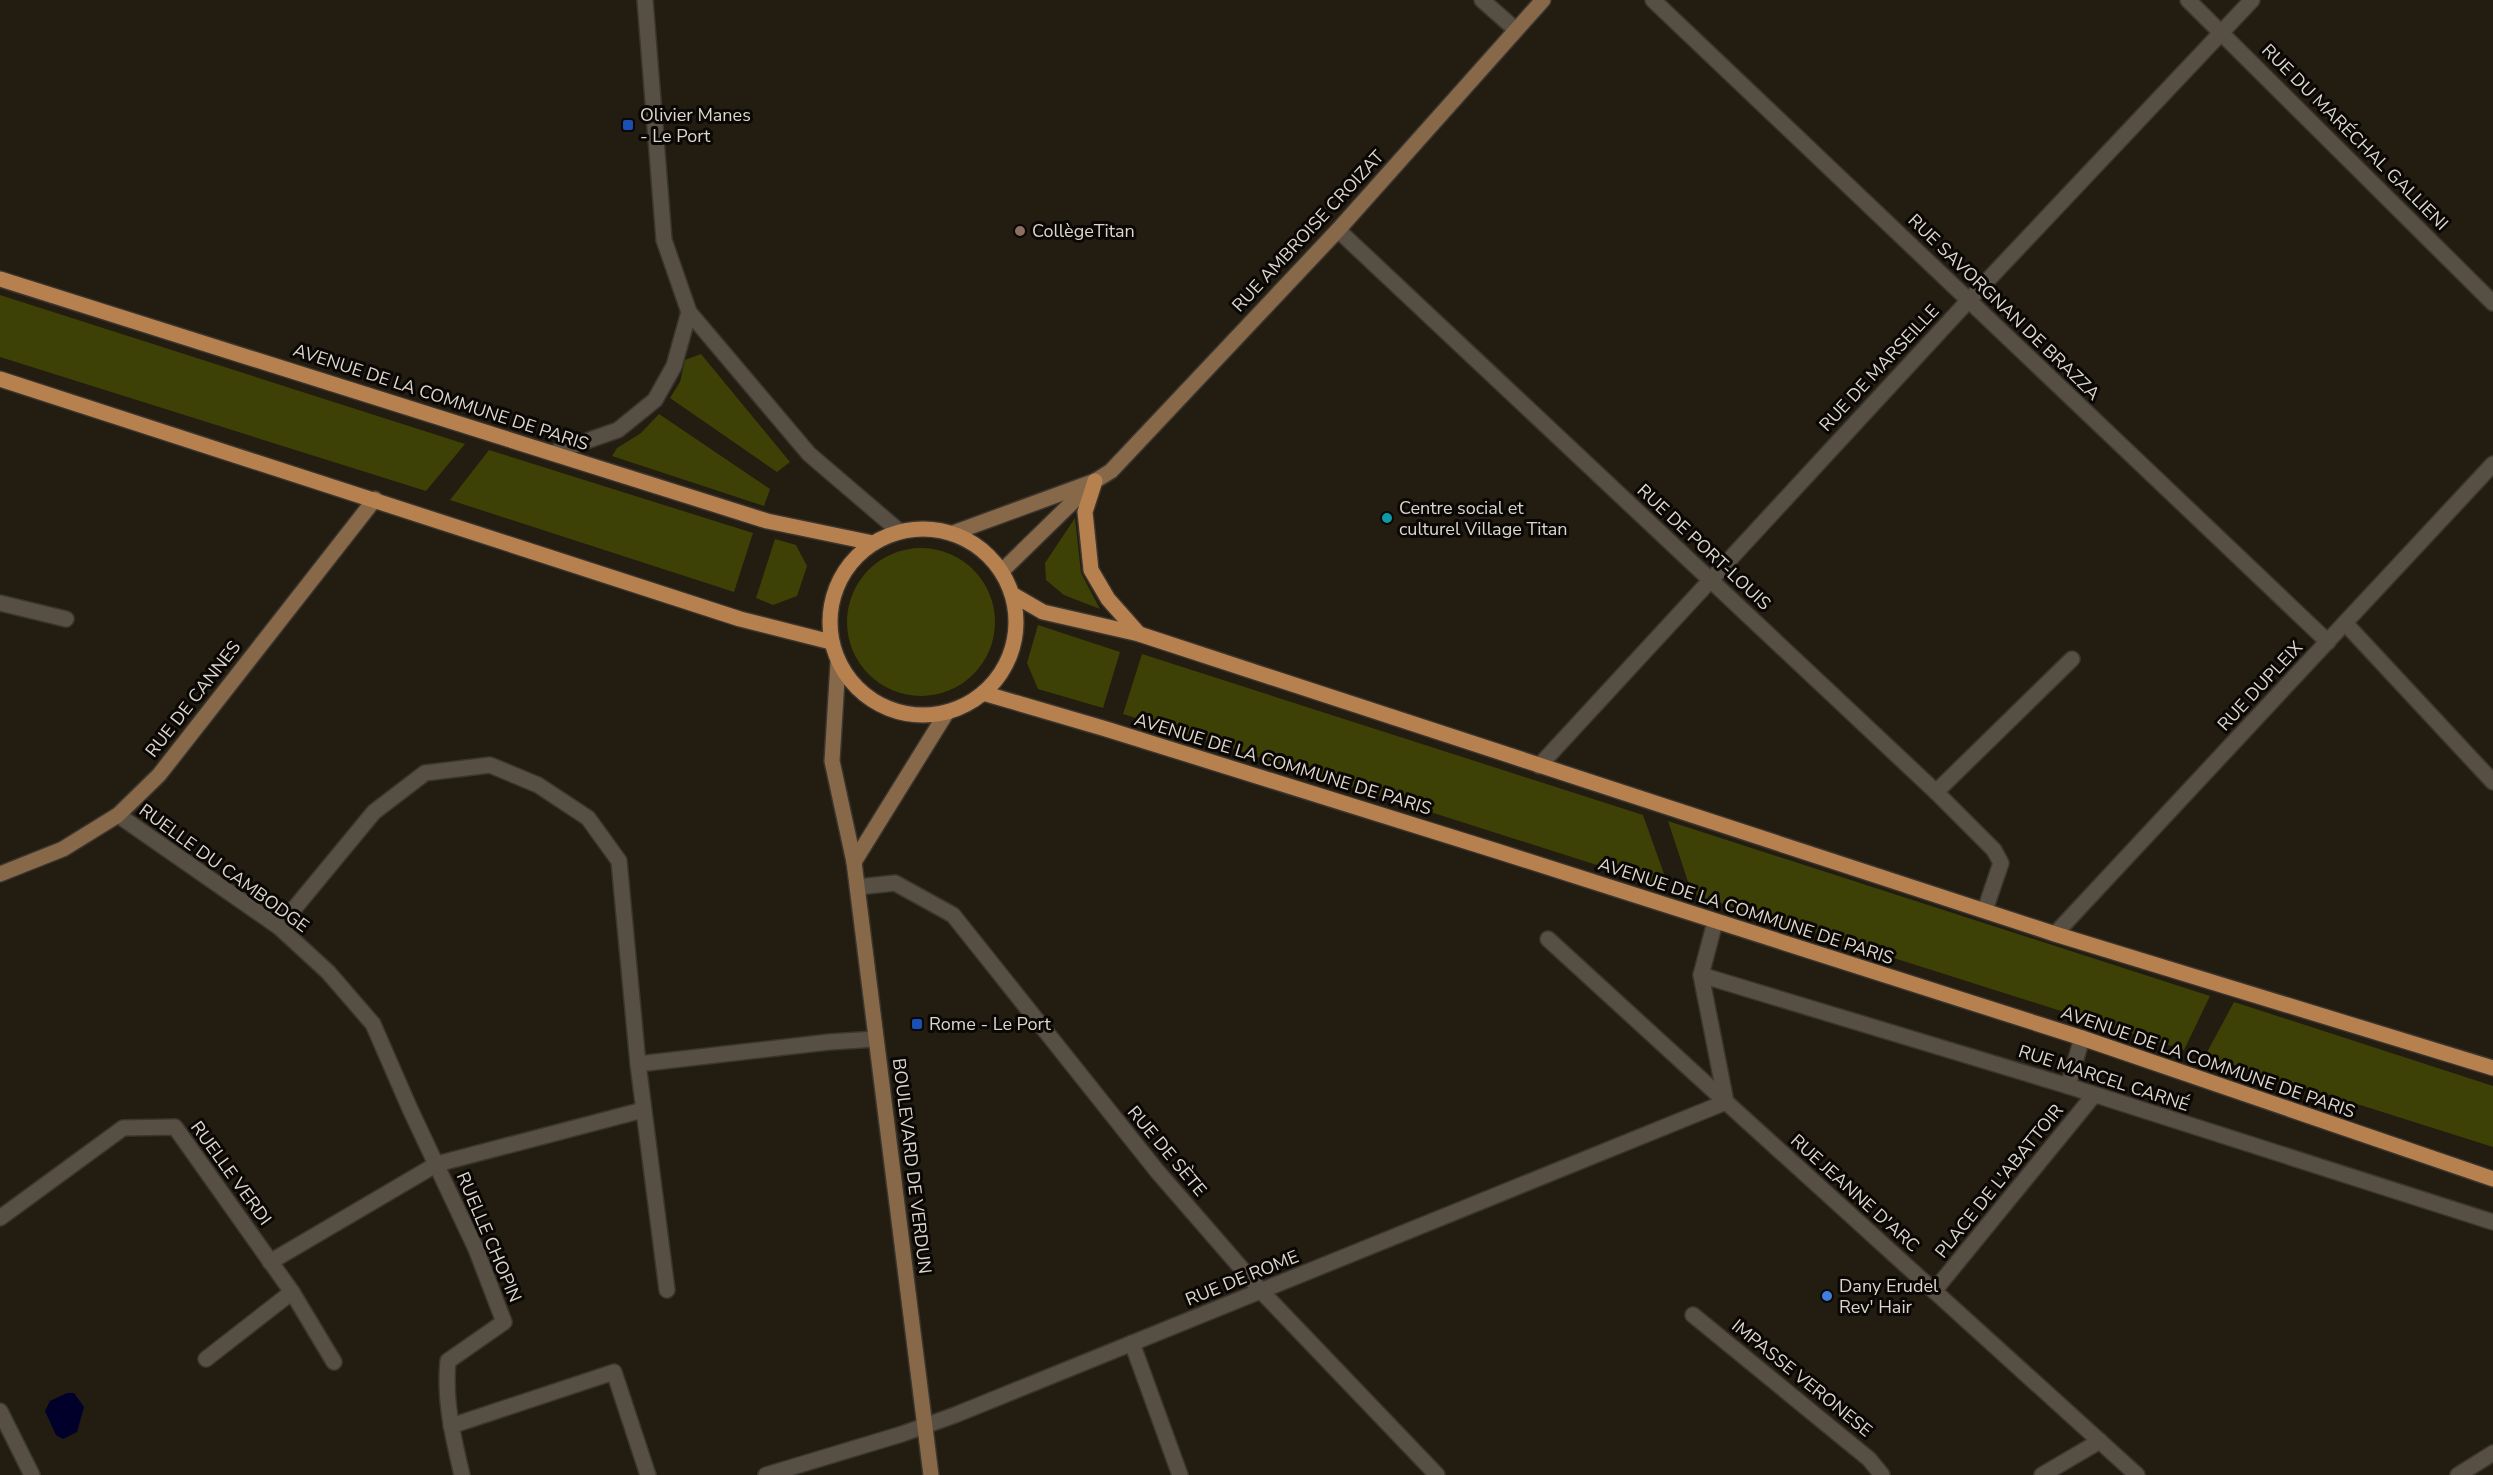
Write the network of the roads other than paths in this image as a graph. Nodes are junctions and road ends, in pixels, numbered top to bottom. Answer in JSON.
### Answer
{"nodes":[{"id":1,"x":645,"y":0,"type":"edge"},
{"id":2,"x":1482,"y":0,"type":"edge"},
{"id":3,"x":1543,"y":0,"type":"edge"},
{"id":4,"x":1653,"y":0,"type":"edge"},
{"id":5,"x":2188,"y":0,"type":"edge"},
{"id":6,"x":2252,"y":0,"type":"edge"},
{"id":7,"x":1516,"y":30,"type":"junction"},
{"id":8,"x":2222,"y":33,"type":"junction"},
{"id":9,"x":1338,"y":230,"type":"junction"},
{"id":10,"x":0,"y":279,"type":"edge"},
{"id":11,"x":1969,"y":300,"type":"junction"},
{"id":12,"x":2493,"y":303,"type":"edge"},
{"id":13,"x":689,"y":312,"type":"junction"},
{"id":14,"x":0,"y":379,"type":"edge"},
{"id":15,"x":552,"y":453,"type":"junction"},
{"id":16,"x":2493,"y":464,"type":"edge"},
{"id":17,"x":1095,"y":481,"type":"junction"},
{"id":18,"x":375,"y":499,"type":"junction"},
{"id":19,"x":899,"y":531,"type":"junction"},
{"id":20,"x":953,"y":533,"type":"junction"},
{"id":21,"x":873,"y":543,"type":"junction"},
{"id":22,"x":1002,"y":571,"type":"junction"},
{"id":23,"x":1710,"y":579,"type":"junction"},
{"id":24,"x":1012,"y":594,"type":"junction"},
{"id":25,"x":0,"y":603,"type":"edge"},
{"id":26,"x":66,"y":619,"type":"dead end"},
{"id":27,"x":2345,"y":623,"type":"junction"},
{"id":28,"x":1139,"y":634,"type":"junction"},
{"id":29,"x":831,"y":642,"type":"junction"},
{"id":30,"x":2328,"y":642,"type":"junction"},
{"id":31,"x":2072,"y":659,"type":"dead end"},
{"id":32,"x":838,"y":663,"type":"junction"},
{"id":33,"x":982,"y":693,"type":"junction"},
{"id":34,"x":946,"y":712,"type":"junction"},
{"id":35,"x":1539,"y":766,"type":"junction"},
{"id":36,"x":2493,"y":782,"type":"edge"},
{"id":37,"x":1936,"y":792,"type":"junction"},
{"id":38,"x":117,"y":815,"type":"junction"},
{"id":39,"x":854,"y":862,"type":"junction"},
{"id":40,"x":0,"y":874,"type":"edge"},
{"id":41,"x":858,"y":887,"type":"junction"},
{"id":42,"x":1985,"y":910,"type":"junction"},
{"id":43,"x":1715,"y":922,"type":"junction"},
{"id":44,"x":279,"y":927,"type":"junction"},
{"id":45,"x":2055,"y":934,"type":"junction"},
{"id":46,"x":1548,"y":939,"type":"dead end"},
{"id":47,"x":1701,"y":975,"type":"junction"},
{"id":48,"x":2082,"y":1038,"type":"junction"},
{"id":49,"x":876,"y":1039,"type":"junction"},
{"id":50,"x":638,"y":1064,"type":"junction"},
{"id":51,"x":2493,"y":1068,"type":"edge"},
{"id":52,"x":2068,"y":1086,"type":"junction"},
{"id":53,"x":2094,"y":1095,"type":"junction"},
{"id":54,"x":1726,"y":1102,"type":"junction"},
{"id":55,"x":643,"y":1110,"type":"junction"},
{"id":56,"x":437,"y":1164,"type":"junction"},
{"id":57,"x":2493,"y":1179,"type":"edge"},
{"id":58,"x":0,"y":1218,"type":"edge"},
{"id":59,"x":2493,"y":1222,"type":"edge"},
{"id":60,"x":270,"y":1262,"type":"junction"},
{"id":61,"x":667,"y":1290,"type":"dead end"},
{"id":62,"x":1934,"y":1291,"type":"junction"},
{"id":63,"x":292,"y":1292,"type":"junction"},
{"id":64,"x":1263,"y":1292,"type":"junction"},
{"id":65,"x":1693,"y":1315,"type":"dead end"},
{"id":66,"x":1132,"y":1343,"type":"junction"},
{"id":67,"x":206,"y":1359,"type":"dead end"},
{"id":68,"x":334,"y":1362,"type":"dead end"},
{"id":69,"x":0,"y":1411,"type":"edge"},
{"id":70,"x":451,"y":1426,"type":"junction"},
{"id":71,"x":925,"y":1426,"type":"junction"},
{"id":72,"x":2100,"y":1441,"type":"junction"},
{"id":73,"x":2493,"y":1453,"type":"edge"},
{"id":74,"x":32,"y":1475,"type":"edge"},
{"id":75,"x":462,"y":1475,"type":"edge"},
{"id":76,"x":648,"y":1475,"type":"edge"},
{"id":77,"x":766,"y":1475,"type":"edge"},
{"id":78,"x":931,"y":1475,"type":"edge"},
{"id":79,"x":1180,"y":1475,"type":"edge"},
{"id":80,"x":1437,"y":1475,"type":"edge"},
{"id":81,"x":1882,"y":1475,"type":"edge"},
{"id":82,"x":2042,"y":1475,"type":"edge"},
{"id":83,"x":2137,"y":1475,"type":"edge"},
{"id":84,"x":2458,"y":1475,"type":"edge"}],
"edges":[{"from":1,"to":13,"type":"street"},
{"from":2,"to":7,"type":"street"},
{"from":3,"to":7,"type":"street","name":"RUE AMBROISE CROIZAT"},
{"from":4,"to":11,"type":"street","name":"RUE SAVORGNAN DE BRAZZA"},
{"from":5,"to":8,"type":"street","name":"RUE DU MARÉCHAL GALLIENI"},
{"from":6,"to":8,"type":"street","name":"RUE DE MARSEILLE"},
{"from":7,"to":9,"type":"street","name":"RUE AMBROISE CROIZAT"},
{"from":8,"to":11,"type":"street","name":"RUE DE MARSEILLE"},
{"from":8,"to":12,"type":"street","name":"RUE DU MARÉCHAL GALLIENI"},
{"from":9,"to":17,"type":"street","name":"RUE AMBROISE CROIZAT"},
{"from":9,"to":23,"type":"street","name":"RUE DE PORT-LOUIS"},
{"from":10,"to":15,"type":"main road","name":"AVENUE DE LA COMMUNE DE PARIS"},
{"from":11,"to":23,"type":"street","name":"RUE DE MARSEILLE"},
{"from":11,"to":30,"type":"street","name":"RUE SAVORGNAN DE BRAZZA"},
{"from":13,"to":15,"type":"street"},
{"from":13,"to":19,"type":"street"},
{"from":14,"to":18,"type":"main road"},
{"from":15,"to":21,"type":"main road","name":"AVENUE DE LA COMMUNE DE PARIS"},
{"from":16,"to":27,"type":"street","name":"RUE DUPLEIX"},
{"from":17,"to":20,"type":"street","name":"RUE AMBROISE CROIZAT"},
{"from":17,"to":22,"type":"street","name":"RUE AMBROISE CROIZAT"},
{"from":17,"to":28,"type":"main road"},
{"from":18,"to":29,"type":"main road"},
{"from":18,"to":38,"type":"street","name":"RUE DE CANNES"},
{"from":19,"to":20,"type":"main road"},
{"from":19,"to":21,"type":"main road"},
{"from":20,"to":22,"type":"main road"},
{"from":21,"to":29,"type":"main road"},
{"from":22,"to":24,"type":"main road"},
{"from":23,"to":35,"type":"street","name":"RUE DE MARSEILLE"},
{"from":23,"to":37,"type":"street","name":"RUE DE PORT-LOUIS"},
{"from":24,"to":28,"type":"main road"},
{"from":24,"to":33,"type":"main road"},
{"from":25,"to":26,"type":"street"},
{"from":27,"to":30,"type":"street","name":"RUE DUPLEIX"},
{"from":27,"to":36,"type":"street"},
{"from":28,"to":35,"type":"main road"},
{"from":29,"to":32,"type":"main road"},
{"from":30,"to":45,"type":"street","name":"RUE DUPLEIX"},
{"from":31,"to":37,"type":"street"},
{"from":32,"to":34,"type":"main road"},
{"from":32,"to":39,"type":"street","name":"BOULEVARD DE VERDUN"},
{"from":33,"to":34,"type":"main road"},
{"from":33,"to":43,"type":"main road","name":"AVENUE DE LA COMMUNE DE PARIS"},
{"from":34,"to":39,"type":"street"},
{"from":35,"to":42,"type":"main road"},
{"from":37,"to":42,"type":"street","name":"RUE DE PORT-LOUIS"},
{"from":38,"to":40,"type":"street","name":"RUE DE CANNES"},
{"from":38,"to":44,"type":"street","name":"RUELLE DU CAMBODGE"},
{"from":39,"to":41,"type":"street","name":"BOULEVARD DE VERDUN"},
{"from":41,"to":49,"type":"street","name":"BOULEVARD DE VERDUN"},
{"from":41,"to":64,"type":"street","name":"RUE DE SÈTE"},
{"from":42,"to":45,"type":"main road"},
{"from":43,"to":47,"type":"street"},
{"from":43,"to":48,"type":"main road","name":"AVENUE DE LA COMMUNE DE PARIS"},
{"from":44,"to":50,"type":"street"},
{"from":44,"to":56,"type":"street","name":"RUELLE DU CAMBODGE"},
{"from":45,"to":51,"type":"main road"},
{"from":46,"to":54,"type":"street","name":"RUE JEANNE D'ARC"},
{"from":47,"to":52,"type":"street","name":"RUE MARCEL CARNÉ"},
{"from":47,"to":54,"type":"street"},
{"from":48,"to":52,"type":"street"},
{"from":48,"to":57,"type":"main road","name":"AVENUE DE LA COMMUNE DE PARIS"},
{"from":49,"to":50,"type":"street"},
{"from":49,"to":71,"type":"street","name":"BOULEVARD DE VERDUN"},
{"from":50,"to":55,"type":"street"},
{"from":52,"to":53,"type":"street","name":"RUE MARCEL CARNÉ"},
{"from":53,"to":59,"type":"street","name":"RUE MARCEL CARNÉ"},
{"from":53,"to":62,"type":"street","name":"PLACE DE L'ABATTOIR"},
{"from":54,"to":62,"type":"street","name":"RUE JEANNE D'ARC"},
{"from":54,"to":64,"type":"street","name":"RUE DE ROME"},
{"from":55,"to":56,"type":"street"},
{"from":55,"to":61,"type":"street"},
{"from":56,"to":60,"type":"street"},
{"from":56,"to":70,"type":"street","name":"RUELLE CHOPIN"},
{"from":58,"to":60,"type":"street","name":"RUELLE VERDI"},
{"from":60,"to":63,"type":"street","name":"RUELLE VERDI"},
{"from":62,"to":72,"type":"street","name":"RUE JEANNE D'ARC"},
{"from":63,"to":67,"type":"street"},
{"from":63,"to":68,"type":"street","name":"RUELLE VERDI"},
{"from":64,"to":66,"type":"street","name":"RUE DE ROME"},
{"from":64,"to":80,"type":"street","name":"RUE DE SÈTE"},
{"from":65,"to":81,"type":"street","name":"IMPASSE VERONESE"},
{"from":66,"to":71,"type":"street","name":"RUE DE ROME"},
{"from":66,"to":79,"type":"street"},
{"from":69,"to":74,"type":"street"},
{"from":70,"to":75,"type":"street","name":"RUELLE CHOPIN"},
{"from":70,"to":76,"type":"street"},
{"from":71,"to":77,"type":"street","name":"RUE DE ROME"},
{"from":71,"to":78,"type":"street","name":"BOULEVARD DE VERDUN"},
{"from":72,"to":82,"type":"street"},
{"from":72,"to":83,"type":"street","name":"RUE JEANNE D'ARC"},
{"from":73,"to":84,"type":"street"}]}
